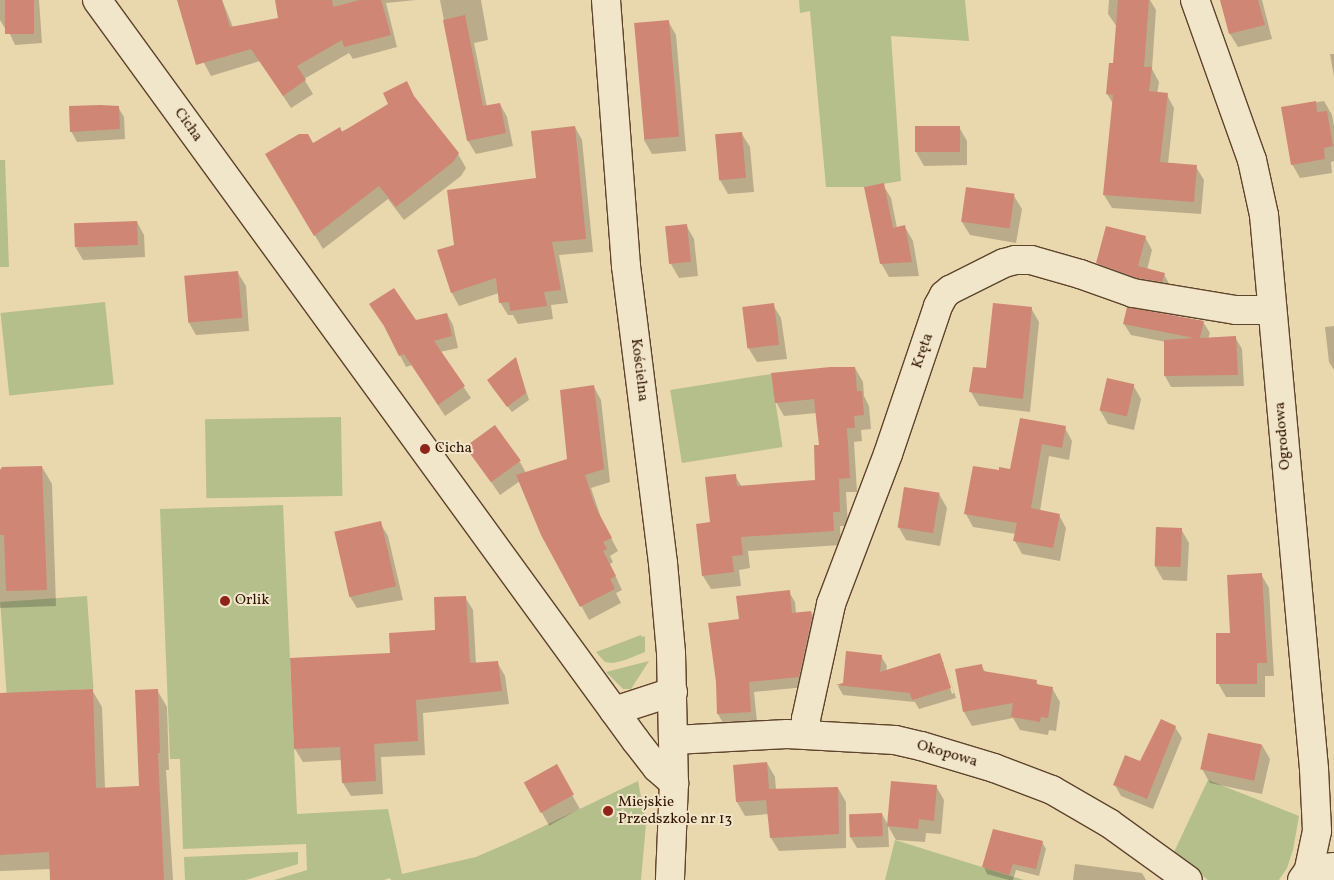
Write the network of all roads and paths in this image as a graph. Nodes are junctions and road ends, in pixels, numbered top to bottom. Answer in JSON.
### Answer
{"nodes":[{"id":1,"x":97,"y":0,"type":"edge"},
{"id":2,"x":606,"y":0,"type":"edge"},
{"id":3,"x":1194,"y":0,"type":"edge"},
{"id":4,"x":1272,"y":310,"type":"junction"},
{"id":5,"x":673,"y":692,"type":"junction"},
{"id":6,"x":614,"y":711,"type":"junction"},
{"id":7,"x":806,"y":735,"type":"junction"},
{"id":8,"x":674,"y":740,"type":"junction"},
{"id":9,"x":674,"y":783,"type":"junction"},
{"id":10,"x":1315,"y":872,"type":"edge"},
{"id":11,"x":670,"y":880,"type":"edge"},
{"id":12,"x":1188,"y":880,"type":"edge"}],
"edges":[{"from":1,"to":6,"type":"street","name":"Cicha"},
{"from":2,"to":5,"type":"street","name":"Kościelna"},
{"from":3,"to":4,"type":"street","name":"Ogrodowa"},
{"from":4,"to":7,"type":"street","name":"Kręta"},
{"from":4,"to":10,"type":"street","name":"Ogrodowa"},
{"from":5,"to":6,"type":"street"},
{"from":5,"to":8,"type":"street","name":"Kościelna"},
{"from":6,"to":9,"type":"street","name":"Cicha"},
{"from":7,"to":8,"type":"street","name":"Okopowa"},
{"from":7,"to":12,"type":"street","name":"Okopowa"},
{"from":8,"to":9,"type":"street","name":"Kościelna"},
{"from":9,"to":11,"type":"street","name":"Kościelna"}]}
